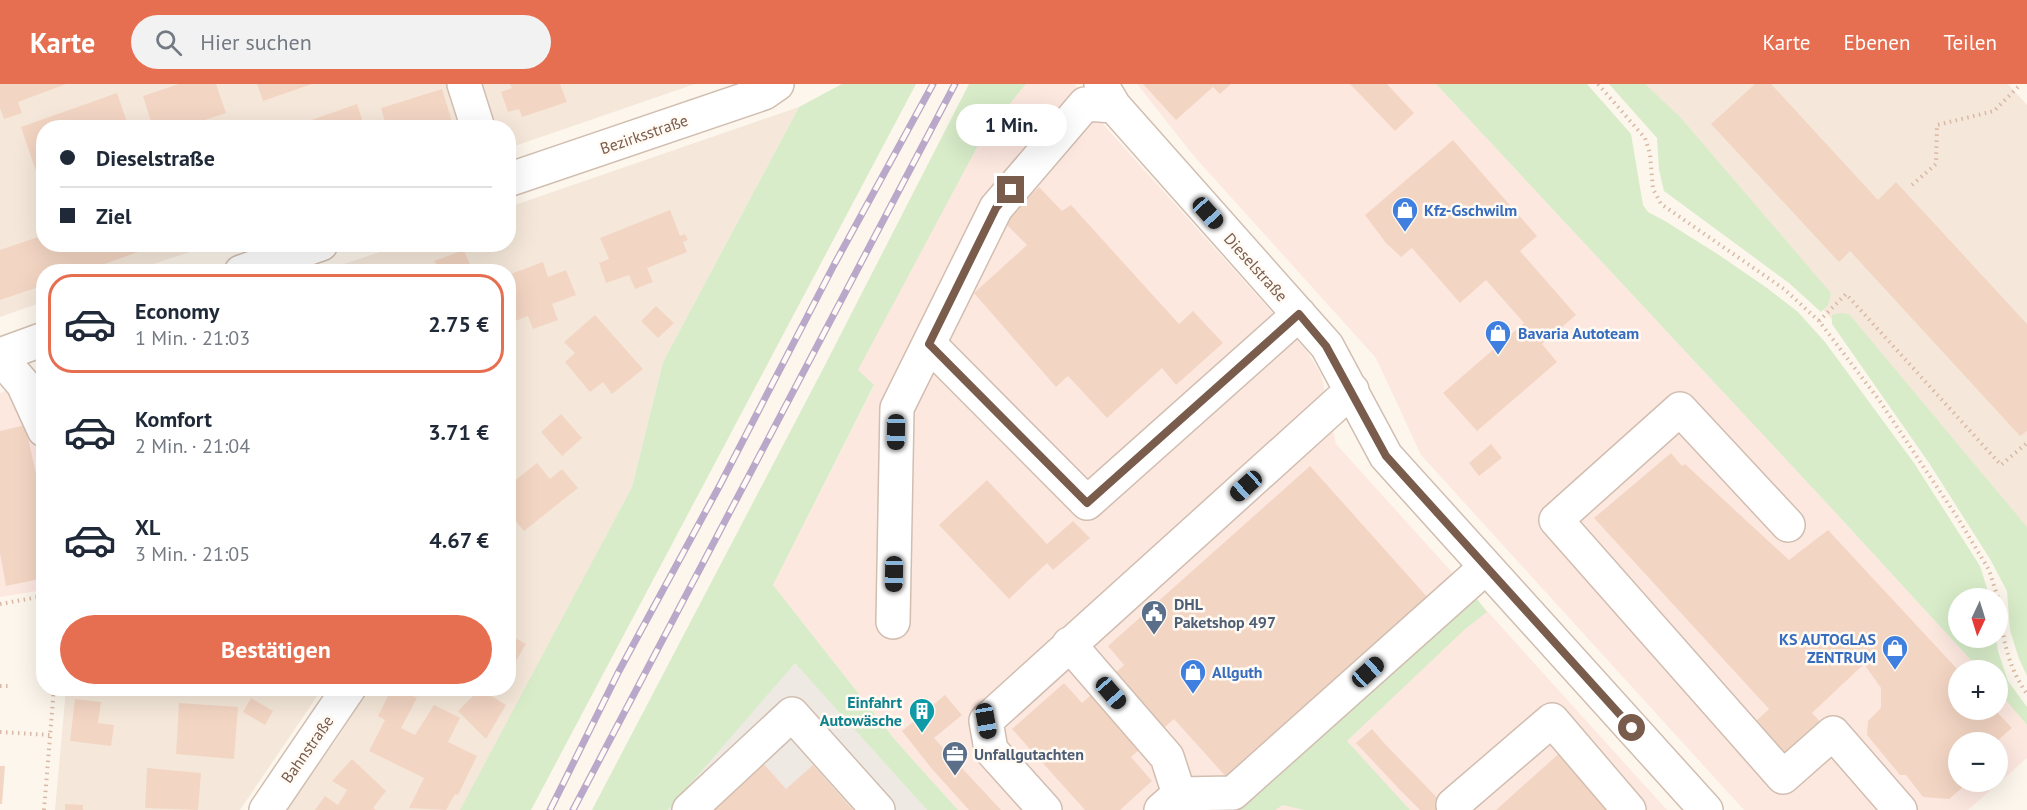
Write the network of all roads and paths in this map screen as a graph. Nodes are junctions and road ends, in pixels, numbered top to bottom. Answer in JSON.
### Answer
{"nodes":[{"id":1,"x":464,"y":84,"type":"edge"},
{"id":2,"x":777,"y":84,"type":"edge"},
{"id":3,"x":1598,"y":84,"type":"edge"},
{"id":4,"x":2021,"y":84,"type":"edge"},
{"id":5,"x":1107,"y":95,"type":"edge"},
{"id":6,"x":475,"y":120,"type":"edge"},
{"id":7,"x":516,"y":177,"type":"edge"},
{"id":8,"x":1912,"y":185,"type":"dead end"},
{"id":9,"x":298,"y":252,"type":"edge"},
{"id":10,"x":264,"y":264,"type":"edge"},
{"id":11,"x":1299,"y":314,"type":"junction"},
{"id":12,"x":1819,"y":321,"type":"junction"},
{"id":13,"x":36,"y":342,"type":"edge"},
{"id":14,"x":929,"y":344,"type":"junction"},
{"id":15,"x":0,"y":356,"type":"edge"},
{"id":16,"x":1352,"y":390,"type":"junction"},
{"id":17,"x":36,"y":412,"type":"edge"},
{"id":18,"x":2027,"y":443,"type":"edge"},
{"id":19,"x":1788,"y":525,"type":"dead end"},
{"id":20,"x":1486,"y":567,"type":"junction"},
{"id":21,"x":1995,"y":588,"type":"edge"},
{"id":22,"x":36,"y":597,"type":"edge"},
{"id":23,"x":0,"y":604,"type":"edge"},
{"id":24,"x":893,"y":622,"type":"dead end"},
{"id":25,"x":1069,"y":644,"type":"junction"},
{"id":26,"x":2005,"y":648,"type":"edge"},
{"id":27,"x":0,"y":686,"type":"edge"},
{"id":28,"x":11,"y":686,"type":"dead end"},
{"id":29,"x":2027,"y":694,"type":"edge"},
{"id":30,"x":53,"y":696,"type":"edge"},
{"id":31,"x":344,"y":696,"type":"edge"},
{"id":32,"x":0,"y":732,"type":"edge"},
{"id":33,"x":50,"y":735,"type":"junction"},
{"id":34,"x":1170,"y":802,"type":"edge"},
{"id":35,"x":1453,"y":805,"type":"dead end"},
{"id":36,"x":44,"y":810,"type":"edge"},
{"id":37,"x":266,"y":810,"type":"edge"},
{"id":38,"x":689,"y":810,"type":"edge"},
{"id":39,"x":878,"y":810,"type":"edge"},
{"id":40,"x":1045,"y":810,"type":"edge"},
{"id":41,"x":1629,"y":810,"type":"edge"},
{"id":42,"x":1706,"y":810,"type":"edge"},
{"id":43,"x":1900,"y":810,"type":"edge"}],
"edges":[{"from":1,"to":6,"type":"street"},
{"from":2,"to":7,"type":"street","name":"Bezirksstraße"},
{"from":3,"to":12,"type":"path"},
{"from":4,"to":8,"type":"path"},
{"from":5,"to":11,"type":"street","name":"Dieselstraße"},
{"from":5,"to":14,"type":"street"},
{"from":9,"to":10,"type":"street"},
{"from":11,"to":14,"type":"street"},
{"from":11,"to":16,"type":"street","name":"Dieselstraße"},
{"from":12,"to":18,"type":"path"},
{"from":12,"to":21,"type":"path"},
{"from":13,"to":15,"type":"street"},
{"from":14,"to":24,"type":"street"},
{"from":15,"to":17,"type":"street"},
{"from":16,"to":20,"type":"street","name":"Dieselstraße"},
{"from":16,"to":25,"type":"street"},
{"from":19,"to":43,"type":"street"},
{"from":20,"to":34,"type":"street"},
{"from":20,"to":42,"type":"street","name":"Dieselstraße"},
{"from":22,"to":23,"type":"path"},
{"from":25,"to":34,"type":"street"},
{"from":25,"to":40,"type":"street"},
{"from":26,"to":29,"type":"path"},
{"from":27,"to":28,"type":"path"},
{"from":30,"to":33,"type":"path"},
{"from":31,"to":37,"type":"street","name":"Bahnstraße"},
{"from":32,"to":33,"type":"path"},
{"from":33,"to":36,"type":"path"},
{"from":35,"to":41,"type":"street"},
{"from":38,"to":39,"type":"street"}]}
